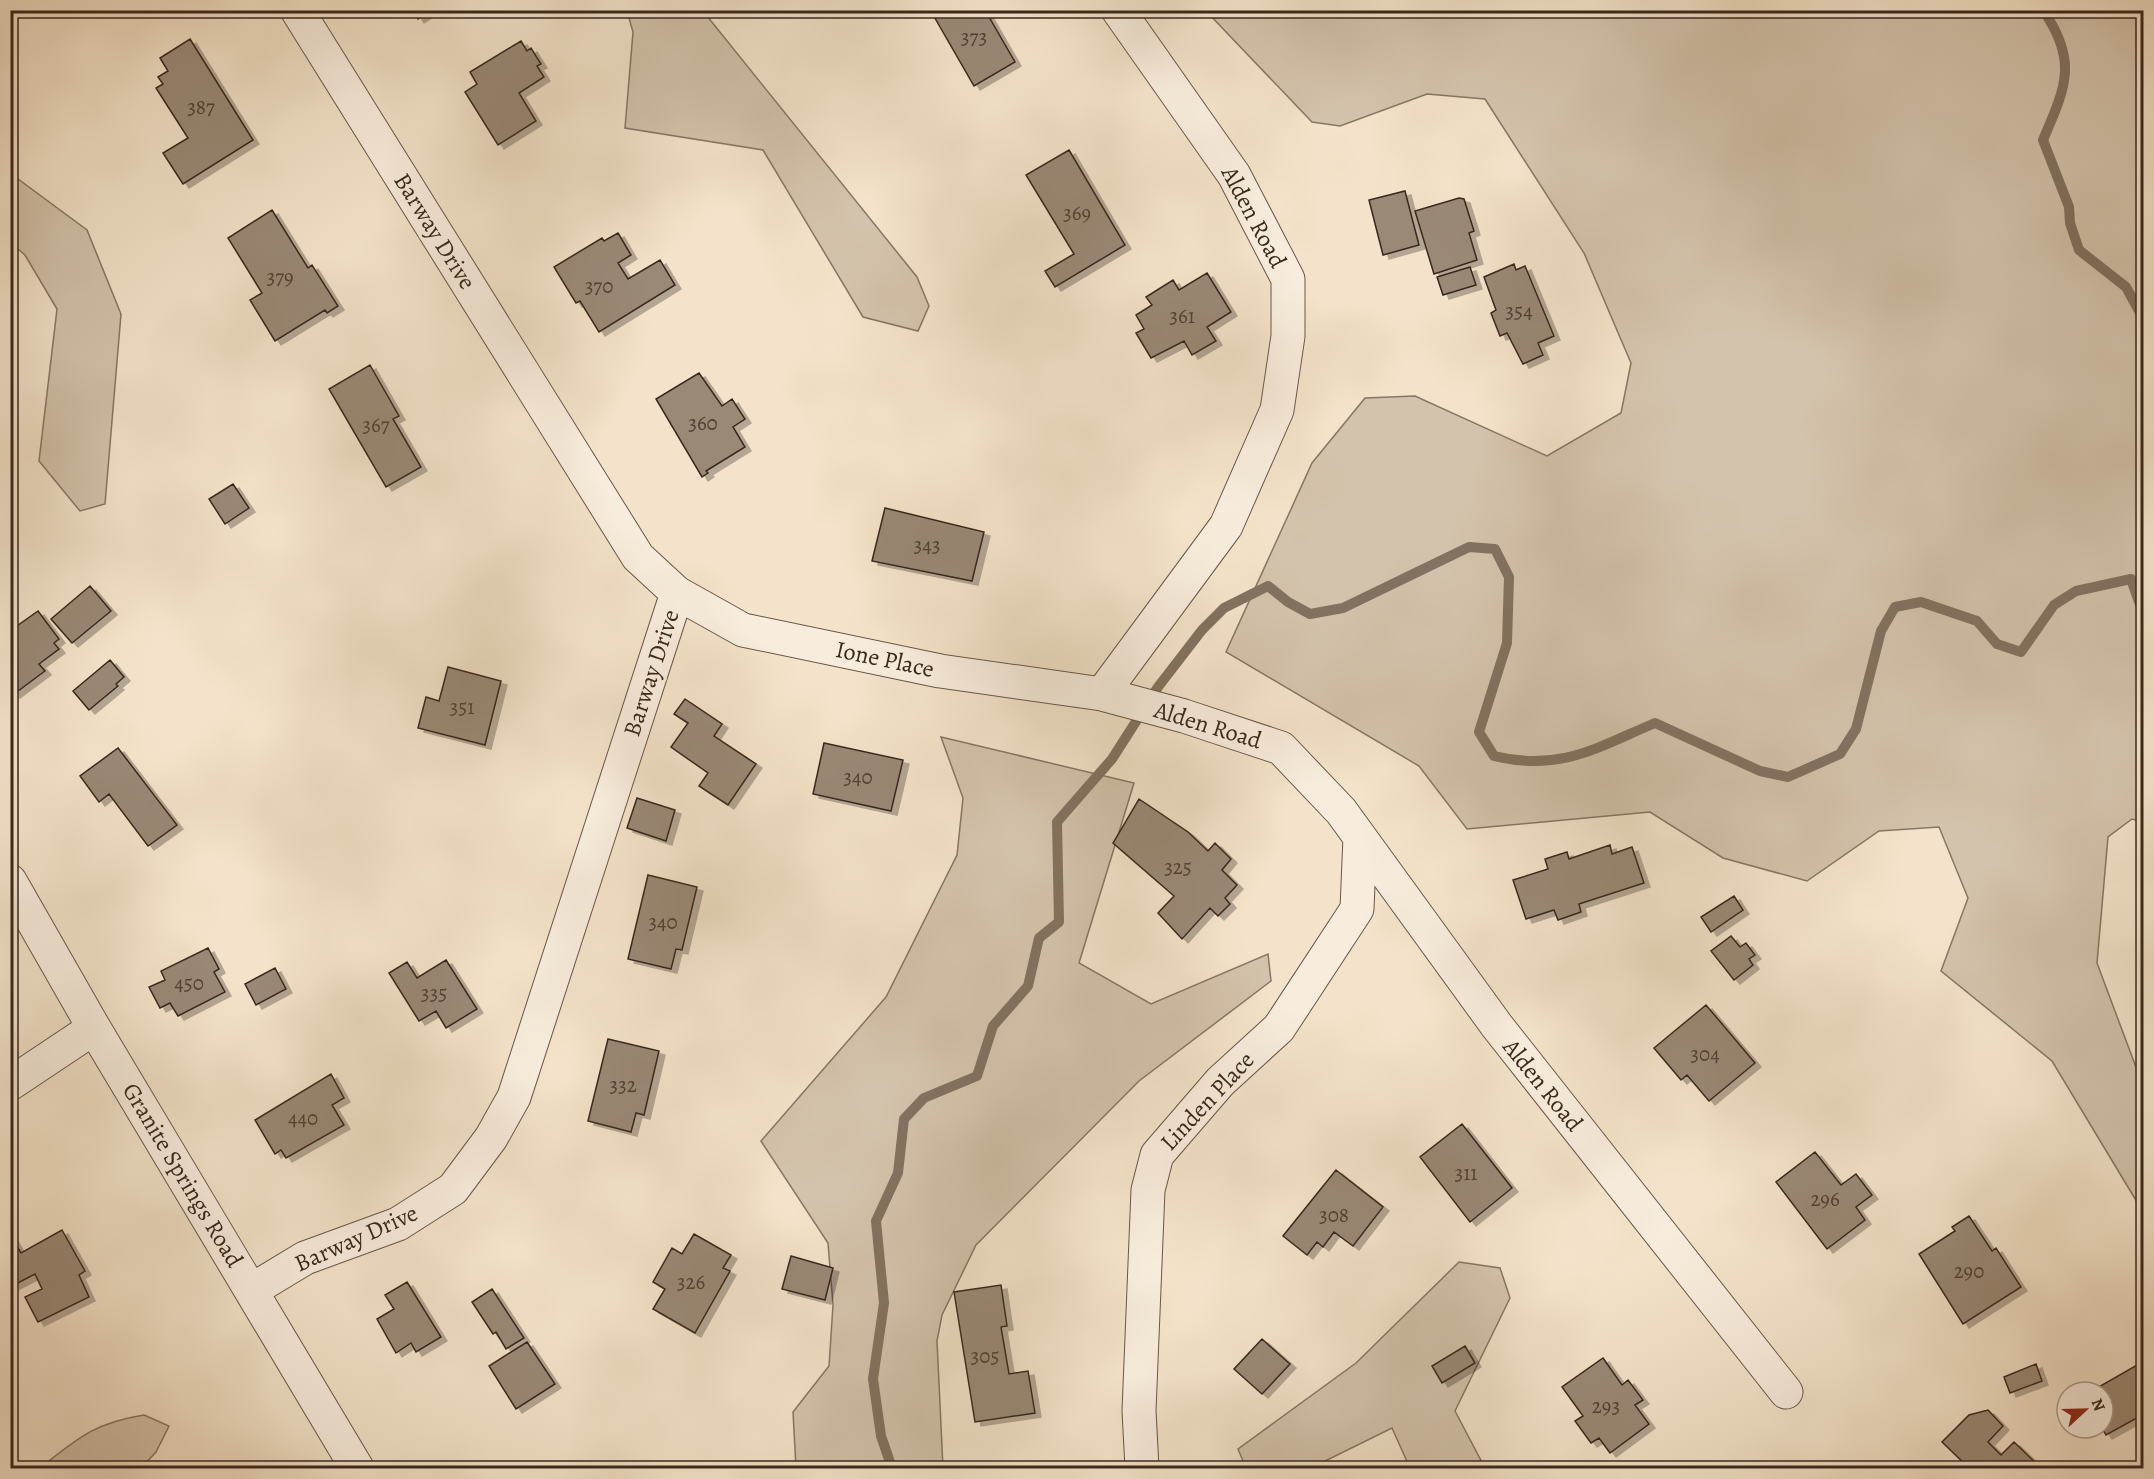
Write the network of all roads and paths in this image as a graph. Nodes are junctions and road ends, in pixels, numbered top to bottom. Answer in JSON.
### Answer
{"nodes":[{"id":1,"x":297,"y":10,"type":"edge"},
{"id":2,"x":1118,"y":10,"type":"edge"},
{"id":3,"x":677,"y":593,"type":"junction"},
{"id":4,"x":1102,"y":694,"type":"junction"},
{"id":5,"x":1360,"y":837,"type":"junction"},
{"id":6,"x":10,"y":881,"type":"edge"},
{"id":7,"x":94,"y":1028,"type":"junction"},
{"id":8,"x":10,"y":1084,"type":"edge"},
{"id":9,"x":252,"y":1290,"type":"junction"},
{"id":10,"x":1786,"y":1392,"type":"dead end"},
{"id":11,"x":357,"y":1468,"type":"edge"},
{"id":12,"x":1142,"y":1468,"type":"edge"}],
"edges":[{"from":1,"to":3,"type":"street","name":"Barway Drive"},
{"from":2,"to":4,"type":"street","name":"Alden Road"},
{"from":3,"to":4,"type":"street","name":"Ione Place"},
{"from":3,"to":9,"type":"street","name":"Barway Drive"},
{"from":4,"to":5,"type":"street","name":"Alden Road"},
{"from":5,"to":10,"type":"street","name":"Alden Road"},
{"from":5,"to":12,"type":"street","name":"Linden Place"},
{"from":6,"to":7,"type":"street","name":"Granite Springs Road"},
{"from":7,"to":8,"type":"street"},
{"from":7,"to":9,"type":"street","name":"Granite Springs Road"},
{"from":9,"to":11,"type":"street","name":"Granite Springs Road"}]}
